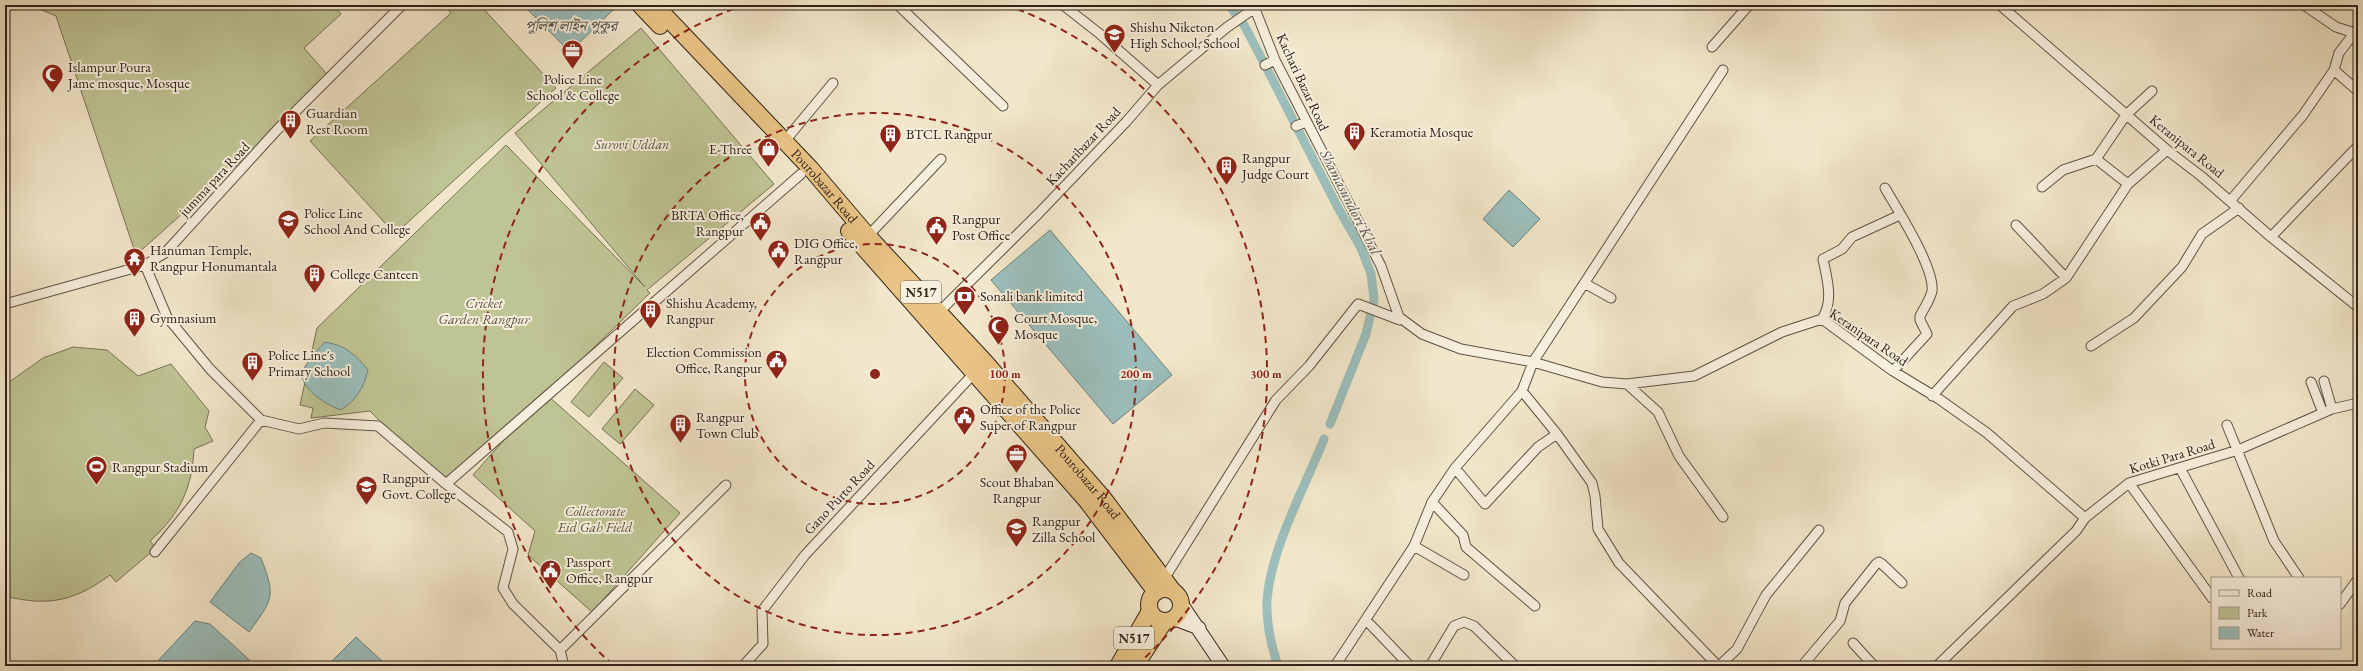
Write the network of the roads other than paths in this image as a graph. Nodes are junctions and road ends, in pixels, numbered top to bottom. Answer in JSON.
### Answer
{"nodes":[{"id":1,"x":402,"y":5,"type":"edge"},
{"id":2,"x":640,"y":5,"type":"edge"},
{"id":3,"x":655,"y":5,"type":"edge"},
{"id":4,"x":898,"y":5,"type":"edge"},
{"id":5,"x":1063,"y":5,"type":"edge"},
{"id":6,"x":1750,"y":5,"type":"edge"},
{"id":7,"x":2000,"y":5,"type":"edge"},
{"id":8,"x":2304,"y":5,"type":"edge"},
{"id":9,"x":1257,"y":7,"type":"edge"},
{"id":10,"x":2357,"y":31,"type":"edge"},
{"id":11,"x":1712,"y":47,"type":"dead end"},
{"id":12,"x":1275,"y":60,"type":"junction"},
{"id":13,"x":1265,"y":65,"type":"dead end"},
{"id":14,"x":1724,"y":70,"type":"dead end"},
{"id":15,"x":2334,"y":70,"type":"junction"},
{"id":16,"x":833,"y":83,"type":"dead end"},
{"id":17,"x":1158,"y":85,"type":"junction"},
{"id":18,"x":2358,"y":91,"type":"edge"},
{"id":19,"x":2152,"y":92,"type":"dead end"},
{"id":20,"x":1003,"y":106,"type":"dead end"},
{"id":21,"x":2126,"y":115,"type":"junction"},
{"id":22,"x":1306,"y":122,"type":"junction"},
{"id":23,"x":1296,"y":126,"type":"dead end"},
{"id":24,"x":784,"y":142,"type":"junction"},
{"id":25,"x":2358,"y":146,"type":"edge"},
{"id":26,"x":2167,"y":150,"type":"junction"},
{"id":27,"x":941,"y":159,"type":"dead end"},
{"id":28,"x":2096,"y":159,"type":"junction"},
{"id":29,"x":801,"y":174,"type":"junction"},
{"id":30,"x":2128,"y":184,"type":"junction"},
{"id":31,"x":2042,"y":187,"type":"dead end"},
{"id":32,"x":1885,"y":188,"type":"dead end"},
{"id":33,"x":2231,"y":200,"type":"junction"},
{"id":34,"x":1346,"y":202,"type":"junction"},
{"id":35,"x":1336,"y":206,"type":"dead end"},
{"id":36,"x":2240,"y":208,"type":"junction"},
{"id":37,"x":1900,"y":215,"type":"junction"},
{"id":38,"x":868,"y":236,"type":"junction"},
{"id":39,"x":2271,"y":237,"type":"junction"},
{"id":40,"x":2041,"y":251,"type":"dead end"},
{"id":41,"x":145,"y":265,"type":"junction"},
{"id":42,"x":2066,"y":278,"type":"junction"},
{"id":43,"x":1586,"y":284,"type":"junction"},
{"id":44,"x":1611,"y":298,"type":"dead end"},
{"id":45,"x":5,"y":304,"type":"edge"},
{"id":46,"x":2358,"y":306,"type":"edge"},
{"id":47,"x":940,"y":311,"type":"junction"},
{"id":48,"x":1822,"y":319,"type":"junction"},
{"id":49,"x":1400,"y":320,"type":"junction"},
{"id":50,"x":2091,"y":346,"type":"dead end"},
{"id":51,"x":986,"y":363,"type":"junction"},
{"id":52,"x":1537,"y":363,"type":"junction"},
{"id":53,"x":1893,"y":371,"type":"junction"},
{"id":54,"x":973,"y":372,"type":"junction"},
{"id":55,"x":2324,"y":380,"type":"dead end"},
{"id":56,"x":2311,"y":382,"type":"dead end"},
{"id":57,"x":1627,"y":384,"type":"junction"},
{"id":58,"x":1522,"y":392,"type":"junction"},
{"id":59,"x":1932,"y":396,"type":"junction"},
{"id":60,"x":2358,"y":403,"type":"edge"},
{"id":61,"x":2332,"y":409,"type":"junction"},
{"id":62,"x":2323,"y":413,"type":"junction"},
{"id":63,"x":261,"y":420,"type":"junction"},
{"id":64,"x":2227,"y":425,"type":"dead end"},
{"id":65,"x":1556,"y":434,"type":"junction"},
{"id":66,"x":2238,"y":450,"type":"junction"},
{"id":67,"x":1455,"y":468,"type":"junction"},
{"id":68,"x":2180,"y":468,"type":"junction"},
{"id":69,"x":2129,"y":483,"type":"junction"},
{"id":70,"x":446,"y":484,"type":"junction"},
{"id":71,"x":726,"y":485,"type":"dead end"},
{"id":72,"x":1432,"y":502,"type":"junction"},
{"id":73,"x":1723,"y":517,"type":"dead end"},
{"id":74,"x":2085,"y":518,"type":"junction"},
{"id":75,"x":1819,"y":530,"type":"dead end"},
{"id":76,"x":1414,"y":546,"type":"junction"},
{"id":77,"x":155,"y":552,"type":"dead end"},
{"id":78,"x":1464,"y":575,"type":"dead end"},
{"id":79,"x":2238,"y":577,"type":"edge"},
{"id":80,"x":2298,"y":577,"type":"edge"},
{"id":81,"x":2358,"y":579,"type":"edge"},
{"id":82,"x":1902,"y":583,"type":"dead end"},
{"id":83,"x":1164,"y":587,"type":"junction"},
{"id":84,"x":2211,"y":597,"type":"edge"},
{"id":85,"x":2341,"y":603,"type":"edge"},
{"id":86,"x":1182,"y":604,"type":"junction"},
{"id":87,"x":1535,"y":606,"type":"dead end"},
{"id":88,"x":1150,"y":611,"type":"junction"},
{"id":89,"x":1169,"y":620,"type":"junction"},
{"id":90,"x":1366,"y":620,"type":"junction"},
{"id":91,"x":1199,"y":628,"type":"junction"},
{"id":92,"x":1853,"y":643,"type":"dead end"},
{"id":93,"x":560,"y":650,"type":"junction"},
{"id":94,"x":564,"y":666,"type":"edge"},
{"id":95,"x":743,"y":666,"type":"edge"},
{"id":96,"x":1118,"y":666,"type":"edge"},
{"id":97,"x":1135,"y":666,"type":"edge"},
{"id":98,"x":1223,"y":666,"type":"edge"},
{"id":99,"x":1335,"y":666,"type":"edge"},
{"id":100,"x":1410,"y":666,"type":"edge"},
{"id":101,"x":1430,"y":666,"type":"edge"},
{"id":102,"x":1515,"y":666,"type":"edge"},
{"id":103,"x":1718,"y":666,"type":"edge"},
{"id":104,"x":1802,"y":666,"type":"edge"},
{"id":105,"x":1874,"y":666,"type":"edge"},
{"id":106,"x":1938,"y":666,"type":"edge"}],
"edges":[{"from":1,"to":41,"type":"street","name":"jumma para Road"},
{"from":2,"to":29,"type":"highway","name":"Pourobazar Road","number":"N517"},
{"from":3,"to":24,"type":"highway","name":"Pourobazar Road","number":"N517"},
{"from":4,"to":20,"type":"street"},
{"from":5,"to":17,"type":"street"},
{"from":6,"to":11,"type":"street"},
{"from":7,"to":21,"type":"street","name":"Keranipara Road"},
{"from":8,"to":10,"type":"street"},
{"from":9,"to":12,"type":"street","name":"Kachari Bazar Road"},
{"from":9,"to":17,"type":"street","name":"Kacharibazar Road"},
{"from":10,"to":15,"type":"street"},
{"from":12,"to":13,"type":"street"},
{"from":12,"to":22,"type":"street","name":"Kachari Bazar Road"},
{"from":14,"to":43,"type":"street"},
{"from":15,"to":18,"type":"street"},
{"from":15,"to":33,"type":"street"},
{"from":16,"to":24,"type":"street"},
{"from":17,"to":47,"type":"street","name":"Kacharibazar Road"},
{"from":19,"to":21,"type":"street"},
{"from":21,"to":26,"type":"street","name":"Keranipara Road"},
{"from":21,"to":28,"type":"street"},
{"from":22,"to":23,"type":"street"},
{"from":22,"to":34,"type":"street","name":"Kachari Bazar Road"},
{"from":24,"to":38,"type":"highway","name":"Pourobazar Road","number":"N517"},
{"from":25,"to":39,"type":"street"},
{"from":26,"to":30,"type":"street"},
{"from":26,"to":33,"type":"street","name":"Keranipara Road"},
{"from":27,"to":38,"type":"street"},
{"from":28,"to":30,"type":"street"},
{"from":28,"to":31,"type":"street"},
{"from":29,"to":54,"type":"highway","name":"Pourobazar Road","number":"N517"},
{"from":29,"to":70,"type":"street"},
{"from":30,"to":42,"type":"street"},
{"from":32,"to":37,"type":"street"},
{"from":33,"to":36,"type":"street","name":"Keranipara Road"},
{"from":34,"to":35,"type":"street"},
{"from":34,"to":49,"type":"street","name":"Kachari Bazar Road"},
{"from":36,"to":39,"type":"street","name":"Keranipara Road"},
{"from":36,"to":50,"type":"street"},
{"from":37,"to":48,"type":"street"},
{"from":37,"to":53,"type":"street"},
{"from":38,"to":47,"type":"highway","name":"Pourobazar Road","number":"N517"},
{"from":39,"to":46,"type":"street","name":"Keranipara Road"},
{"from":40,"to":42,"type":"street"},
{"from":41,"to":45,"type":"street","name":"jumma para Road"},
{"from":41,"to":63,"type":"street"},
{"from":42,"to":59,"type":"street"},
{"from":43,"to":44,"type":"street"},
{"from":43,"to":52,"type":"street"},
{"from":47,"to":51,"type":"highway","name":"Pourobazar Road","number":"N517"},
{"from":48,"to":53,"type":"street","name":"Keranipara Road"},
{"from":48,"to":57,"type":"street","name":"Keranipara Road"},
{"from":49,"to":52,"type":"street"},
{"from":49,"to":83,"type":"street"},
{"from":51,"to":54,"type":"street","name":"Gano Purto Road"},
{"from":51,"to":83,"type":"highway","name":"Pourobazar Road","number":"N517"},
{"from":52,"to":57,"type":"street","name":"Keranipara Road"},
{"from":52,"to":58,"type":"street"},
{"from":53,"to":59,"type":"street","name":"Keranipara Road"},
{"from":54,"to":83,"type":"highway","name":"Pourobazar Road","number":"N517"},
{"from":54,"to":95,"type":"street","name":"Gano Purto Road"},
{"from":55,"to":61,"type":"street"},
{"from":56,"to":62,"type":"street"},
{"from":57,"to":73,"type":"street"},
{"from":58,"to":65,"type":"street"},
{"from":58,"to":67,"type":"street"},
{"from":59,"to":74,"type":"street","name":"Keranipara Road"},
{"from":60,"to":61,"type":"street","name":"Kotki Para Road"},
{"from":61,"to":62,"type":"street","name":"Kotki Para Road"},
{"from":62,"to":66,"type":"street","name":"Kotki Para Road"},
{"from":63,"to":70,"type":"street"},
{"from":63,"to":77,"type":"street"},
{"from":64,"to":66,"type":"street"},
{"from":65,"to":67,"type":"street"},
{"from":65,"to":103,"type":"street"},
{"from":66,"to":68,"type":"street","name":"Kotki Para Road"},
{"from":66,"to":80,"type":"street"},
{"from":67,"to":72,"type":"street"},
{"from":68,"to":69,"type":"street","name":"Kotki Para Road"},
{"from":68,"to":79,"type":"street"},
{"from":69,"to":74,"type":"street","name":"Kotki Para Road"},
{"from":69,"to":84,"type":"street"},
{"from":70,"to":93,"type":"street"},
{"from":71,"to":93,"type":"street"},
{"from":72,"to":76,"type":"street"},
{"from":72,"to":87,"type":"street"},
{"from":74,"to":106,"type":"street","name":"Kotki Para Road"},
{"from":75,"to":103,"type":"street"},
{"from":76,"to":78,"type":"street"},
{"from":76,"to":90,"type":"street"},
{"from":81,"to":85,"type":"street"},
{"from":82,"to":104,"type":"street"},
{"from":83,"to":86,"type":"highway","number":"N517"},
{"from":83,"to":88,"type":"highway","number":"N517"},
{"from":86,"to":89,"type":"highway","number":"N517"},
{"from":86,"to":91,"type":"main road"},
{"from":88,"to":89,"type":"highway","number":"N517"},
{"from":88,"to":96,"type":"highway","number":"N517"},
{"from":89,"to":91,"type":"main road"},
{"from":89,"to":97,"type":"highway","number":"N517"},
{"from":90,"to":99,"type":"street"},
{"from":90,"to":100,"type":"street"},
{"from":91,"to":98,"type":"main road"},
{"from":92,"to":105,"type":"street"},
{"from":93,"to":94,"type":"street"},
{"from":101,"to":102,"type":"street"}]}
